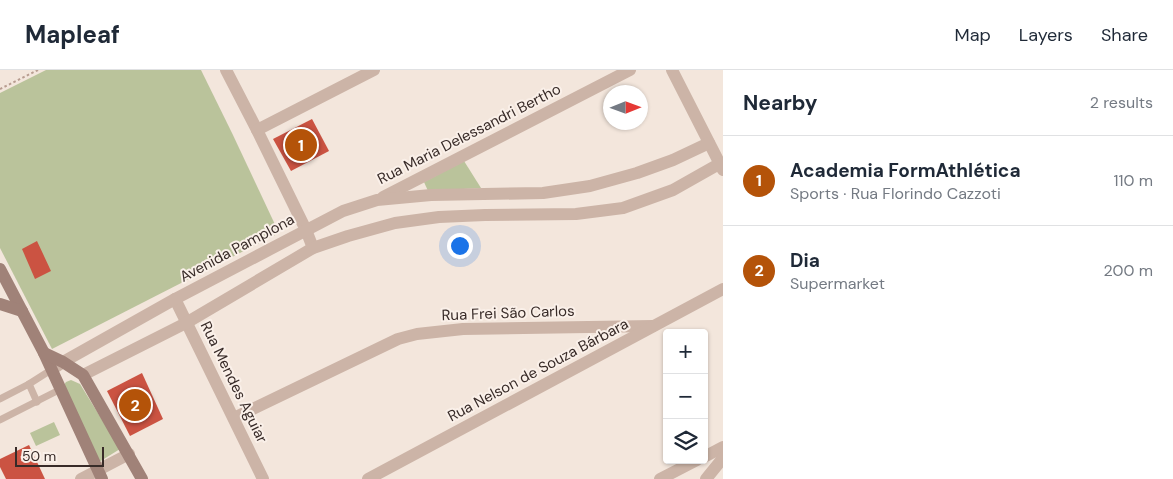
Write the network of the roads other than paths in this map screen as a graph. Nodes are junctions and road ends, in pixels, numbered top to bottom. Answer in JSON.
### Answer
{"nodes":[{"id":1,"x":226,"y":70,"type":"edge"},
{"id":2,"x":374,"y":70,"type":"edge"},
{"id":3,"x":630,"y":70,"type":"edge"},
{"id":4,"x":672,"y":70,"type":"edge"},
{"id":5,"x":257,"y":130,"type":"junction"},
{"id":6,"x":709,"y":143,"type":"junction"},
{"id":7,"x":721,"y":167,"type":"edge"},
{"id":8,"x":437,"y":194,"type":"junction"},
{"id":9,"x":485,"y":194,"type":"junction"},
{"id":10,"x":377,"y":200,"type":"junction"},
{"id":11,"x":485,"y":214,"type":"junction"},
{"id":12,"x":439,"y":217,"type":"junction"},
{"id":13,"x":306,"y":230,"type":"junction"},
{"id":14,"x":313,"y":248,"type":"junction"},
{"id":15,"x":0,"y":269,"type":"edge"},
{"id":16,"x":723,"y":289,"type":"edge"},
{"id":17,"x":175,"y":299,"type":"junction"},
{"id":18,"x":0,"y":304,"type":"edge"},
{"id":19,"x":22,"y":311,"type":"junction"},
{"id":20,"x":186,"y":323,"type":"junction"},
{"id":21,"x":653,"y":326,"type":"junction"},
{"id":22,"x":44,"y":352,"type":"junction"},
{"id":23,"x":63,"y":362,"type":"junction"},
{"id":24,"x":51,"y":370,"type":"junction"},
{"id":25,"x":83,"y":375,"type":"junction"},
{"id":26,"x":29,"y":384,"type":"junction"},
{"id":27,"x":60,"y":390,"type":"junction"},
{"id":28,"x":0,"y":398,"type":"edge"},
{"id":29,"x":37,"y":402,"type":"junction"},
{"id":30,"x":234,"y":418,"type":"junction"},
{"id":31,"x":0,"y":420,"type":"edge"},
{"id":32,"x":723,"y":447,"type":"edge"},
{"id":33,"x":129,"y":454,"type":"junction"},
{"id":34,"x":708,"y":454,"type":"edge"},
{"id":35,"x":723,"y":458,"type":"edge"},
{"id":36,"x":690,"y":464,"type":"edge"},
{"id":37,"x":100,"y":475,"type":"edge"},
{"id":38,"x":667,"y":478,"type":"edge"},
{"id":39,"x":81,"y":479,"type":"edge"},
{"id":40,"x":142,"y":479,"type":"edge"},
{"id":41,"x":264,"y":479,"type":"edge"},
{"id":42,"x":368,"y":479,"type":"edge"},
{"id":43,"x":706,"y":479,"type":"edge"}],
"edges":[{"from":1,"to":5,"type":"street"},
{"from":2,"to":5,"type":"street"},
{"from":3,"to":10,"type":"street","name":"Rua Maria Delessandri Bertho"},
{"from":4,"to":6,"type":"street"},
{"from":5,"to":13,"type":"street"},
{"from":6,"to":7,"type":"street"},
{"from":6,"to":9,"type":"street","name":"Avenida Pamplona"},
{"from":7,"to":11,"type":"street"},
{"from":8,"to":9,"type":"street","name":"Avenida Pamplona"},
{"from":8,"to":10,"type":"street","name":"Avenida Pamplona"},
{"from":8,"to":12,"type":"street"},
{"from":9,"to":11,"type":"street"},
{"from":10,"to":13,"type":"street","name":"Avenida Pamplona"},
{"from":11,"to":12,"type":"street"},
{"from":12,"to":14,"type":"street"},
{"from":13,"to":14,"type":"street"},
{"from":13,"to":17,"type":"street","name":"Avenida Pamplona"},
{"from":14,"to":20,"type":"street"},
{"from":15,"to":19,"type":"street"},
{"from":16,"to":21,"type":"street","name":"Rua Nelson de Souza Bárbara"},
{"from":17,"to":20,"type":"street","name":"Rua Mendes Aguiar"},
{"from":17,"to":23,"type":"street","name":"Avenida Pamplona"},
{"from":18,"to":19,"type":"street"},
{"from":19,"to":22,"type":"street"},
{"from":20,"to":25,"type":"street"},
{"from":20,"to":30,"type":"street","name":"Rua Mendes Aguiar"},
{"from":21,"to":30,"type":"street","name":"Rua Frei São Carlos"},
{"from":21,"to":42,"type":"street","name":"Rua Nelson de Souza Bárbara"},
{"from":22,"to":23,"type":"street"},
{"from":22,"to":24,"type":"street"},
{"from":23,"to":24,"type":"street","name":"Avenida Pamplona"},
{"from":23,"to":25,"type":"street"},
{"from":24,"to":26,"type":"lane"},
{"from":24,"to":27,"type":"street"},
{"from":25,"to":33,"type":"street"},
{"from":26,"to":28,"type":"lane"},
{"from":26,"to":29,"type":"lane"},
{"from":27,"to":29,"type":"lane"},
{"from":27,"to":37,"type":"street"},
{"from":29,"to":31,"type":"lane"},
{"from":30,"to":41,"type":"street","name":"Rua Mendes Aguiar"},
{"from":32,"to":34,"type":"street"},
{"from":33,"to":37,"type":"street"},
{"from":33,"to":40,"type":"street"},
{"from":35,"to":43,"type":"street"},
{"from":36,"to":38,"type":"street"},
{"from":37,"to":39,"type":"street"}]}
